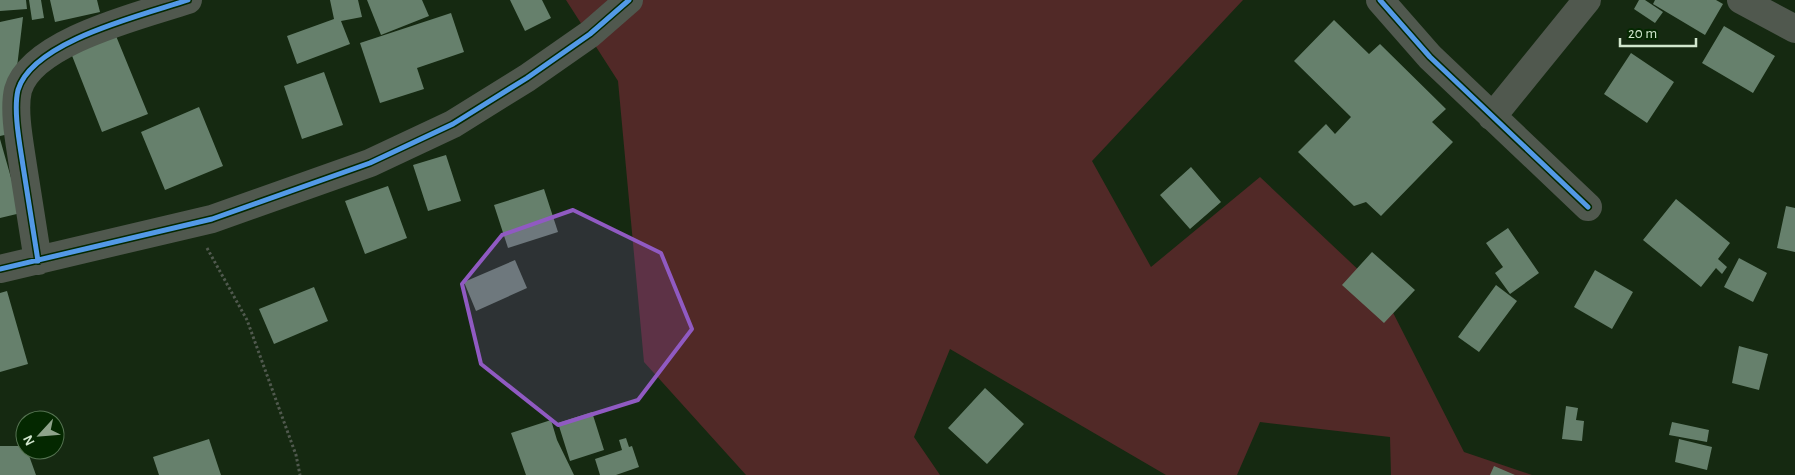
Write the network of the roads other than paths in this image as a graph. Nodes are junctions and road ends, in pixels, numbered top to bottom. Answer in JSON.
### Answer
{"nodes":[{"id":1,"x":188,"y":0,"type":"edge"},
{"id":2,"x":629,"y":0,"type":"edge"},
{"id":3,"x":1380,"y":0,"type":"edge"},
{"id":4,"x":1587,"y":0,"type":"edge"},
{"id":5,"x":1741,"y":0,"type":"edge"},
{"id":6,"x":1795,"y":29,"type":"edge"},
{"id":7,"x":1492,"y":117,"type":"junction"},
{"id":8,"x":1588,"y":207,"type":"dead end"},
{"id":9,"x":38,"y":261,"type":"junction"},
{"id":10,"x":0,"y":269,"type":"edge"}],
"edges":[{"from":1,"to":9,"type":"street"},
{"from":2,"to":9,"type":"street"},
{"from":3,"to":7,"type":"street"},
{"from":4,"to":7,"type":"street"},
{"from":5,"to":6,"type":"street"},
{"from":7,"to":8,"type":"street"},
{"from":9,"to":10,"type":"street"}]}
